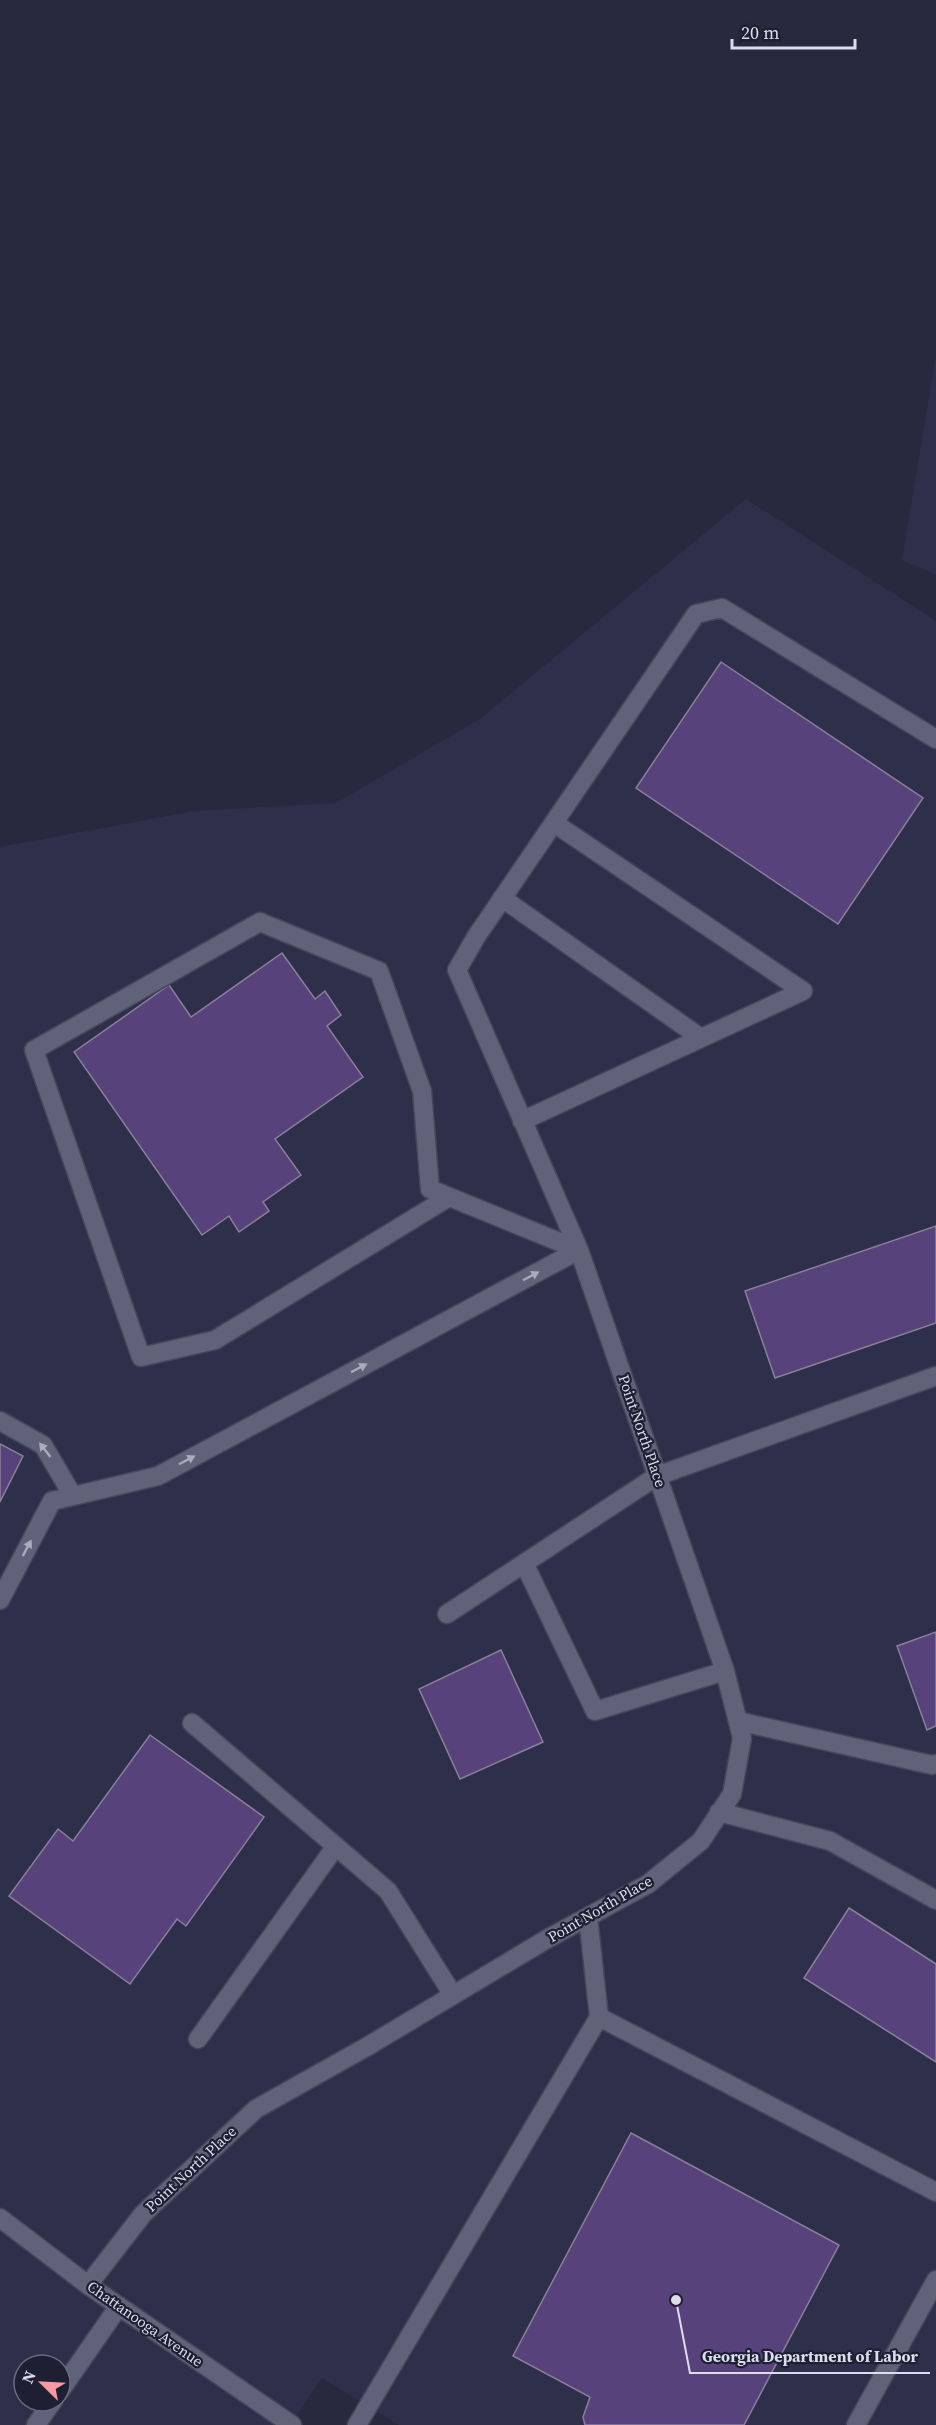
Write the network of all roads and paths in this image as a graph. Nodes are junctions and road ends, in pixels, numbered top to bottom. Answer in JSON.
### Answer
{"nodes":[{"id":1,"x":936,"y":740,"type":"edge"},
{"id":2,"x":554,"y":823,"type":"junction"},
{"id":3,"x":502,"y":898,"type":"junction"},
{"id":4,"x":701,"y":1038,"type":"junction"},
{"id":5,"x":522,"y":1121,"type":"junction"},
{"id":6,"x":449,"y":1197,"type":"junction"},
{"id":7,"x":579,"y":1250,"type":"junction"},
{"id":8,"x":936,"y":1376,"type":"edge"},
{"id":9,"x":0,"y":1421,"type":"edge"},
{"id":10,"x":657,"y":1476,"type":"junction"},
{"id":11,"x":73,"y":1496,"type":"junction"},
{"id":12,"x":524,"y":1563,"type":"junction"},
{"id":13,"x":0,"y":1600,"type":"edge"},
{"id":14,"x":447,"y":1614,"type":"dead end"},
{"id":15,"x":725,"y":1671,"type":"junction"},
{"id":16,"x":738,"y":1721,"type":"junction"},
{"id":17,"x":192,"y":1723,"type":"dead end"},
{"id":18,"x":936,"y":1764,"type":"edge"},
{"id":19,"x":719,"y":1812,"type":"junction"},
{"id":20,"x":336,"y":1846,"type":"junction"},
{"id":21,"x":936,"y":1900,"type":"edge"},
{"id":22,"x":588,"y":1917,"type":"junction"},
{"id":23,"x":453,"y":1995,"type":"junction"},
{"id":24,"x":599,"y":2017,"type":"junction"},
{"id":25,"x":198,"y":2039,"type":"dead end"},
{"id":26,"x":936,"y":2192,"type":"edge"},
{"id":27,"x":0,"y":2218,"type":"edge"},
{"id":28,"x":936,"y":2280,"type":"edge"},
{"id":29,"x":88,"y":2285,"type":"junction"},
{"id":30,"x":119,"y":2306,"type":"junction"},
{"id":31,"x":72,"y":2374,"type":"edge"},
{"id":32,"x":292,"y":2425,"type":"edge"},
{"id":33,"x":357,"y":2425,"type":"edge"},
{"id":34,"x":856,"y":2425,"type":"edge"}],
"edges":[{"from":1,"to":2,"type":"street"},
{"from":2,"to":3,"type":"street"},
{"from":2,"to":4,"type":"street"},
{"from":3,"to":4,"type":"street"},
{"from":3,"to":5,"type":"street","name":"Point North Place"},
{"from":4,"to":5,"type":"street"},
{"from":5,"to":7,"type":"street","name":"Point North Place"},
{"from":6,"to":6,"type":"street"},
{"from":6,"to":7,"type":"street"},
{"from":7,"to":10,"type":"street","name":"Point North Place"},
{"from":11,"to":7,"type":"street","one_way":true},
{"from":8,"to":10,"type":"street"},
{"from":11,"to":9,"type":"street","one_way":true},
{"from":10,"to":12,"type":"street"},
{"from":10,"to":15,"type":"street","name":"Point North Place"},
{"from":13,"to":11,"type":"street","one_way":true},
{"from":12,"to":14,"type":"street"},
{"from":12,"to":15,"type":"street"},
{"from":15,"to":16,"type":"street","name":"Point North Place"},
{"from":16,"to":18,"type":"street"},
{"from":16,"to":19,"type":"street","name":"Point North Place"},
{"from":17,"to":20,"type":"street"},
{"from":19,"to":21,"type":"street"},
{"from":19,"to":22,"type":"street","name":"Point North Place"},
{"from":20,"to":23,"type":"street"},
{"from":20,"to":25,"type":"street"},
{"from":22,"to":23,"type":"street","name":"Point North Place"},
{"from":22,"to":24,"type":"street"},
{"from":23,"to":29,"type":"street","name":"Point North Place"},
{"from":24,"to":26,"type":"street"},
{"from":24,"to":33,"type":"street"},
{"from":27,"to":29,"type":"street","name":"Chattanooga Avenue"},
{"from":28,"to":34,"type":"street"},
{"from":29,"to":30,"type":"street","name":"Chattanooga Avenue"},
{"from":30,"to":31,"type":"street"},
{"from":30,"to":32,"type":"street","name":"Chattanooga Avenue"}]}
